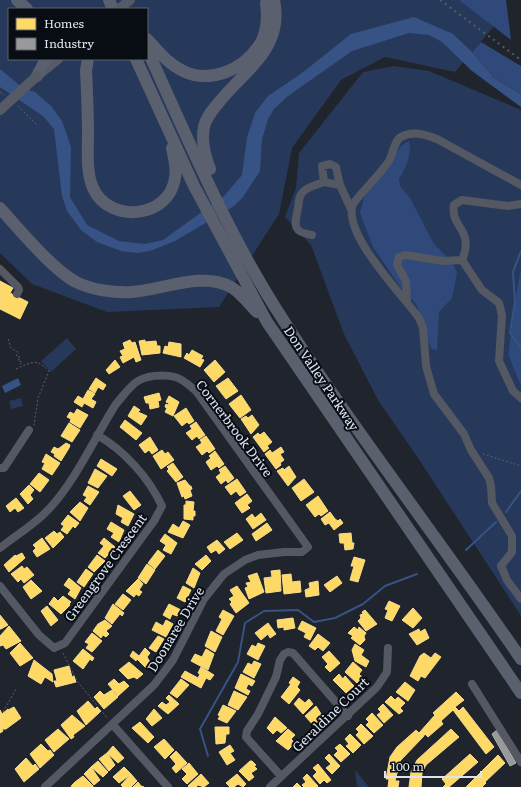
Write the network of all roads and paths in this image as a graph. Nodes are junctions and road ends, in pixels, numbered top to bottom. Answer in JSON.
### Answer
{"nodes":[{"id":1,"x":18,"y":0,"type":"edge"},
{"id":2,"x":24,"y":0,"type":"edge"},
{"id":3,"x":130,"y":0,"type":"edge"},
{"id":4,"x":266,"y":0,"type":"edge"},
{"id":5,"x":274,"y":0,"type":"edge"},
{"id":6,"x":26,"y":8,"type":"edge"},
{"id":7,"x":33,"y":8,"type":"edge"},
{"id":8,"x":120,"y":8,"type":"edge"},
{"id":9,"x":148,"y":40,"type":"edge"},
{"id":10,"x":148,"y":50,"type":"edge"},
{"id":11,"x":45,"y":60,"type":"edge"},
{"id":12,"x":57,"y":60,"type":"edge"},
{"id":13,"x":88,"y":60,"type":"edge"},
{"id":14,"x":136,"y":60,"type":"edge"},
{"id":15,"x":232,"y":70,"type":"junction"},
{"id":16,"x":37,"y":76,"type":"junction"},
{"id":17,"x":238,"y":81,"type":"junction"},
{"id":18,"x":0,"y":92,"type":"edge"},
{"id":19,"x":5,"y":96,"type":"dead end"},
{"id":20,"x":15,"y":103,"type":"dead end"},
{"id":21,"x":0,"y":110,"type":"edge"},
{"id":22,"x":36,"y":125,"type":"dead end"},
{"id":23,"x":167,"y":127,"type":"junction"},
{"id":24,"x":324,"y":182,"type":"junction"},
{"id":25,"x":340,"y":185,"type":"junction"},
{"id":26,"x":521,"y":185,"type":"edge"},
{"id":27,"x":212,"y":188,"type":"junction"},
{"id":28,"x":521,"y":204,"type":"edge"},
{"id":29,"x":0,"y":208,"type":"edge"},
{"id":30,"x":351,"y":209,"type":"junction"},
{"id":31,"x":312,"y":235,"type":"dead end"},
{"id":32,"x":462,"y":260,"type":"junction"},
{"id":33,"x":0,"y":270,"type":"edge"},
{"id":34,"x":17,"y":294,"type":"dead end"},
{"id":35,"x":407,"y":301,"type":"junction"},
{"id":36,"x":268,"y":322,"type":"junction"},
{"id":37,"x":8,"y":339,"type":"dead end"},
{"id":38,"x":521,"y":398,"type":"edge"},
{"id":39,"x":29,"y":430,"type":"joint"},
{"id":40,"x":97,"y":435,"type":"junction"},
{"id":41,"x":471,"y":450,"type":"junction"},
{"id":42,"x":521,"y":466,"type":"edge"},
{"id":43,"x":0,"y":468,"type":"edge"},
{"id":44,"x":0,"y":548,"type":"edge"},
{"id":45,"x":306,"y":550,"type":"joint"},
{"id":46,"x":0,"y":586,"type":"edge"},
{"id":47,"x":521,"y":599,"type":"edge"},
{"id":48,"x":60,"y":647,"type":"junction"},
{"id":49,"x":388,"y":648,"type":"dead end"},
{"id":50,"x":521,"y":659,"type":"edge"},
{"id":51,"x":472,"y":684,"type":"dead end"},
{"id":52,"x":16,"y":689,"type":"dead end"},
{"id":53,"x":521,"y":693,"type":"edge"},
{"id":54,"x":3,"y":712,"type":"dead end"},
{"id":55,"x":348,"y":716,"type":"junction"},
{"id":56,"x":113,"y":725,"type":"junction"},
{"id":57,"x":521,"y":762,"type":"edge"},
{"id":58,"x":282,"y":776,"type":"junction"},
{"id":59,"x":45,"y":787,"type":"edge"},
{"id":60,"x":168,"y":787,"type":"edge"},
{"id":61,"x":270,"y":787,"type":"edge"}],
"edges":[{"from":1,"to":6,"type":"highway"},
{"from":2,"to":7,"type":"highway"},
{"from":3,"to":8,"type":"main road","bridge":true},
{"from":4,"to":15,"type":"highway"},
{"from":5,"to":17,"type":"highway"},
{"from":9,"to":15,"type":"highway"},
{"from":10,"to":27,"type":"highway","name":"Don Valley Parkway"},
{"from":11,"to":16,"type":"highway"},
{"from":12,"to":16,"type":"main road"},
{"from":13,"to":23,"type":"highway"},
{"from":14,"to":23,"type":"highway","name":"Don Valley Parkway"},
{"from":15,"to":17,"type":"street"},
{"from":16,"to":21,"type":"main road","bridge":true},
{"from":17,"to":27,"type":"highway"},
{"from":18,"to":19,"type":"path"},
{"from":20,"to":22,"type":"path"},
{"from":23,"to":36,"type":"highway","name":"Don Valley Parkway"},
{"from":24,"to":25,"type":"street"},
{"from":24,"to":25,"type":"street"},
{"from":24,"to":31,"type":"street"},
{"from":25,"to":30,"type":"street"},
{"from":26,"to":30,"type":"street"},
{"from":27,"to":50,"type":"highway","name":"Don Valley Parkway"},
{"from":28,"to":32,"type":"street"},
{"from":29,"to":36,"type":"highway"},
{"from":30,"to":35,"type":"street"},
{"from":32,"to":35,"type":"street"},
{"from":32,"to":38,"type":"street"},
{"from":33,"to":34,"type":"street"},
{"from":35,"to":41,"type":"street"},
{"from":36,"to":53,"type":"highway","name":"Don Valley Parkway"},
{"from":37,"to":39,"type":"path"},
{"from":39,"to":43,"type":"street"},
{"from":40,"to":44,"type":"street","name":"Cornerbrook Drive"},
{"from":40,"to":45,"type":"street","name":"Cornerbrook Drive"},
{"from":40,"to":48,"type":"street","name":"Greengrove Crescent"},
{"from":41,"to":42,"type":"path"},
{"from":41,"to":47,"type":"street"},
{"from":45,"to":56,"type":"street","name":"Doonaree Drive"},
{"from":46,"to":48,"type":"street"},
{"from":48,"to":56,"type":"path"},
{"from":49,"to":55,"type":"street","name":"Geraldine Court"},
{"from":51,"to":57,"type":"street"},
{"from":52,"to":54,"type":"path"},
{"from":55,"to":58,"type":"street","name":"Geraldine Court"},
{"from":55,"to":58,"type":"street"},
{"from":56,"to":59,"type":"street","name":"Doonaree Drive"},
{"from":56,"to":60,"type":"street"},
{"from":58,"to":61,"type":"street","name":"Geraldine Court"}]}
